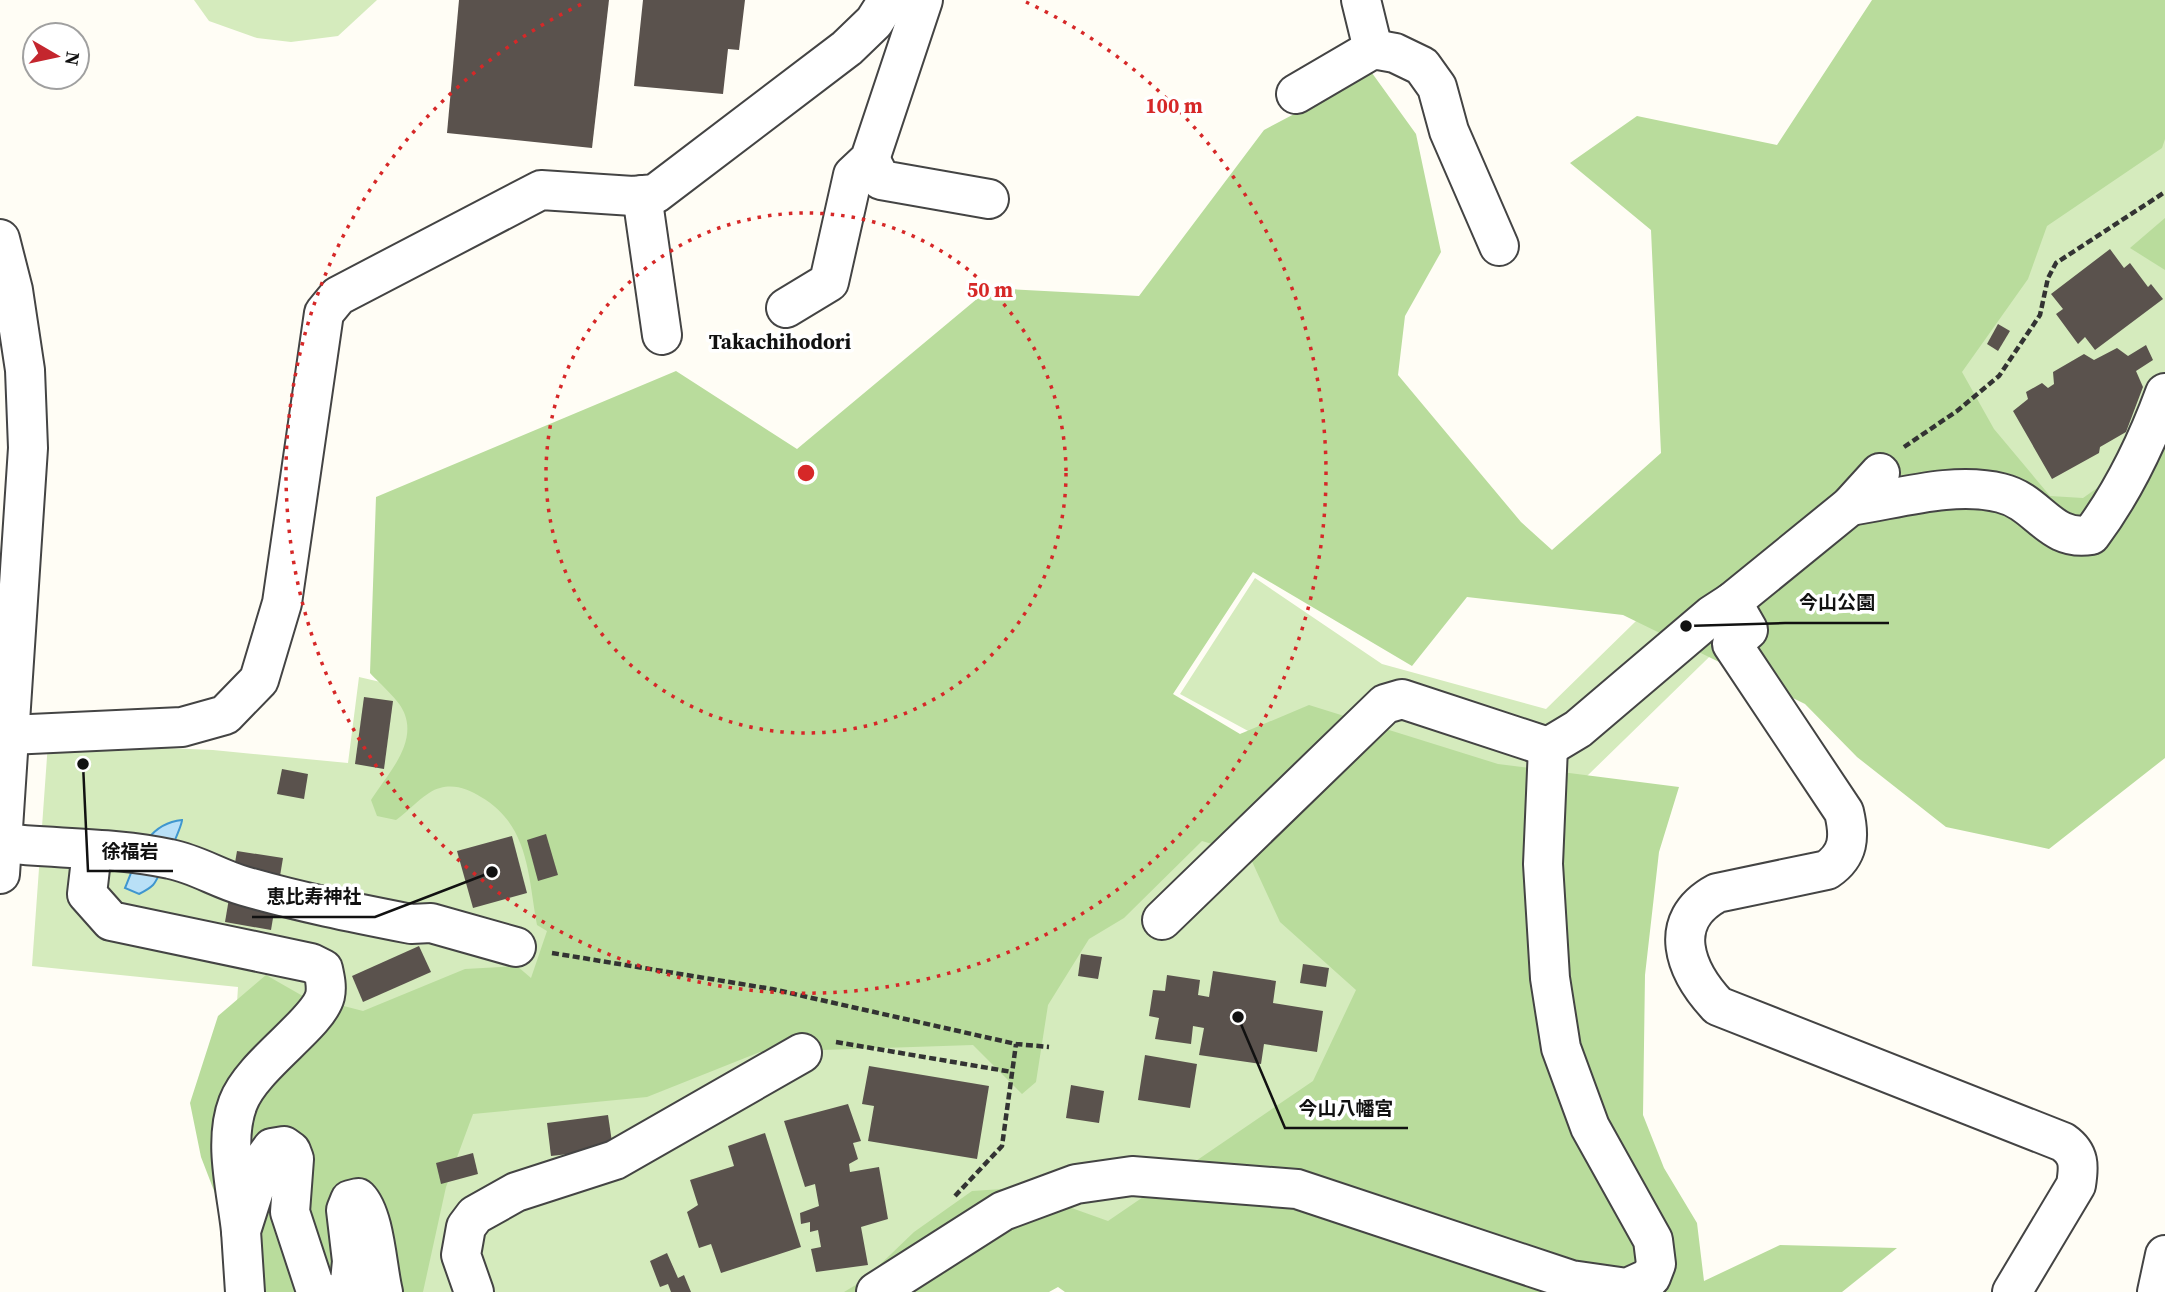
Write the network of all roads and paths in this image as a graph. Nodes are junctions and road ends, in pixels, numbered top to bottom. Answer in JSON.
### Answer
{"nodes":[{"id":1,"x":888,"y":0,"type":"edge"},
{"id":2,"x":923,"y":0,"type":"edge"},
{"id":3,"x":1361,"y":0,"type":"edge"},
{"id":4,"x":1373,"y":49,"type":"junction"},
{"id":5,"x":1296,"y":94,"type":"dead end"},
{"id":6,"x":870,"y":159,"type":"junction"},
{"id":7,"x":2165,"y":192,"type":"edge"},
{"id":8,"x":642,"y":195,"type":"junction"},
{"id":9,"x":989,"y":199,"type":"dead end"},
{"id":10,"x":0,"y":239,"type":"edge"},
{"id":11,"x":1499,"y":246,"type":"dead end"},
{"id":12,"x":786,"y":308,"type":"dead end"},
{"id":13,"x":662,"y":335,"type":"dead end"},
{"id":14,"x":2165,"y":393,"type":"edge"},
{"id":15,"x":1880,"y":473,"type":"joint"},
{"id":16,"x":1850,"y":506,"type":"junction"},
{"id":17,"x":1723,"y":623,"type":"junction"},
{"id":18,"x":9,"y":735,"type":"junction"},
{"id":19,"x":1548,"y":747,"type":"junction"},
{"id":20,"x":92,"y":851,"type":"junction"},
{"id":21,"x":1,"y":853,"type":"edge"},
{"id":22,"x":1163,"y":919,"type":"dead end"},
{"id":23,"x":516,"y":947,"type":"joint"},
{"id":24,"x":1016,"y":1044,"type":"junction"},
{"id":25,"x":1049,"y":1047,"type":"dead end"},
{"id":26,"x":802,"y":1053,"type":"joint"},
{"id":27,"x":1012,"y":1072,"type":"junction"},
{"id":28,"x":1002,"y":1146,"type":"dead end"},
{"id":29,"x":241,"y":1231,"type":"junction"},
{"id":30,"x":2165,"y":1255,"type":"edge"},
{"id":31,"x":245,"y":1292,"type":"edge"},
{"id":32,"x":322,"y":1292,"type":"edge"},
{"id":33,"x":349,"y":1292,"type":"edge"},
{"id":34,"x":383,"y":1292,"type":"edge"},
{"id":35,"x":474,"y":1292,"type":"edge"},
{"id":36,"x":876,"y":1292,"type":"edge"},
{"id":37,"x":2012,"y":1292,"type":"edge"},
{"id":38,"x":2157,"y":1292,"type":"edge"}],
"edges":[{"from":1,"to":8,"type":"street"},
{"from":2,"to":6,"type":"street"},
{"from":3,"to":4,"type":"street"},
{"from":4,"to":5,"type":"street"},
{"from":4,"to":11,"type":"street"},
{"from":6,"to":9,"type":"street"},
{"from":6,"to":12,"type":"street"},
{"from":7,"to":15,"type":"path"},
{"from":8,"to":13,"type":"street"},
{"from":8,"to":18,"type":"street"},
{"from":10,"to":18,"type":"street"},
{"from":14,"to":16,"type":"street"},
{"from":15,"to":16,"type":"street"},
{"from":16,"to":17,"type":"street"},
{"from":17,"to":19,"type":"street"},
{"from":17,"to":37,"type":"street"},
{"from":18,"to":21,"type":"street"},
{"from":19,"to":22,"type":"street"},
{"from":19,"to":36,"type":"street"},
{"from":20,"to":21,"type":"street"},
{"from":20,"to":23,"type":"street"},
{"from":20,"to":29,"type":"street"},
{"from":23,"to":24,"type":"path"},
{"from":24,"to":25,"type":"path"},
{"from":24,"to":27,"type":"path"},
{"from":26,"to":27,"type":"path"},
{"from":26,"to":35,"type":"street"},
{"from":27,"to":28,"type":"path"},
{"from":29,"to":31,"type":"street"},
{"from":29,"to":32,"type":"street"},
{"from":30,"to":38,"type":"street"},
{"from":33,"to":34,"type":"street"}]}
